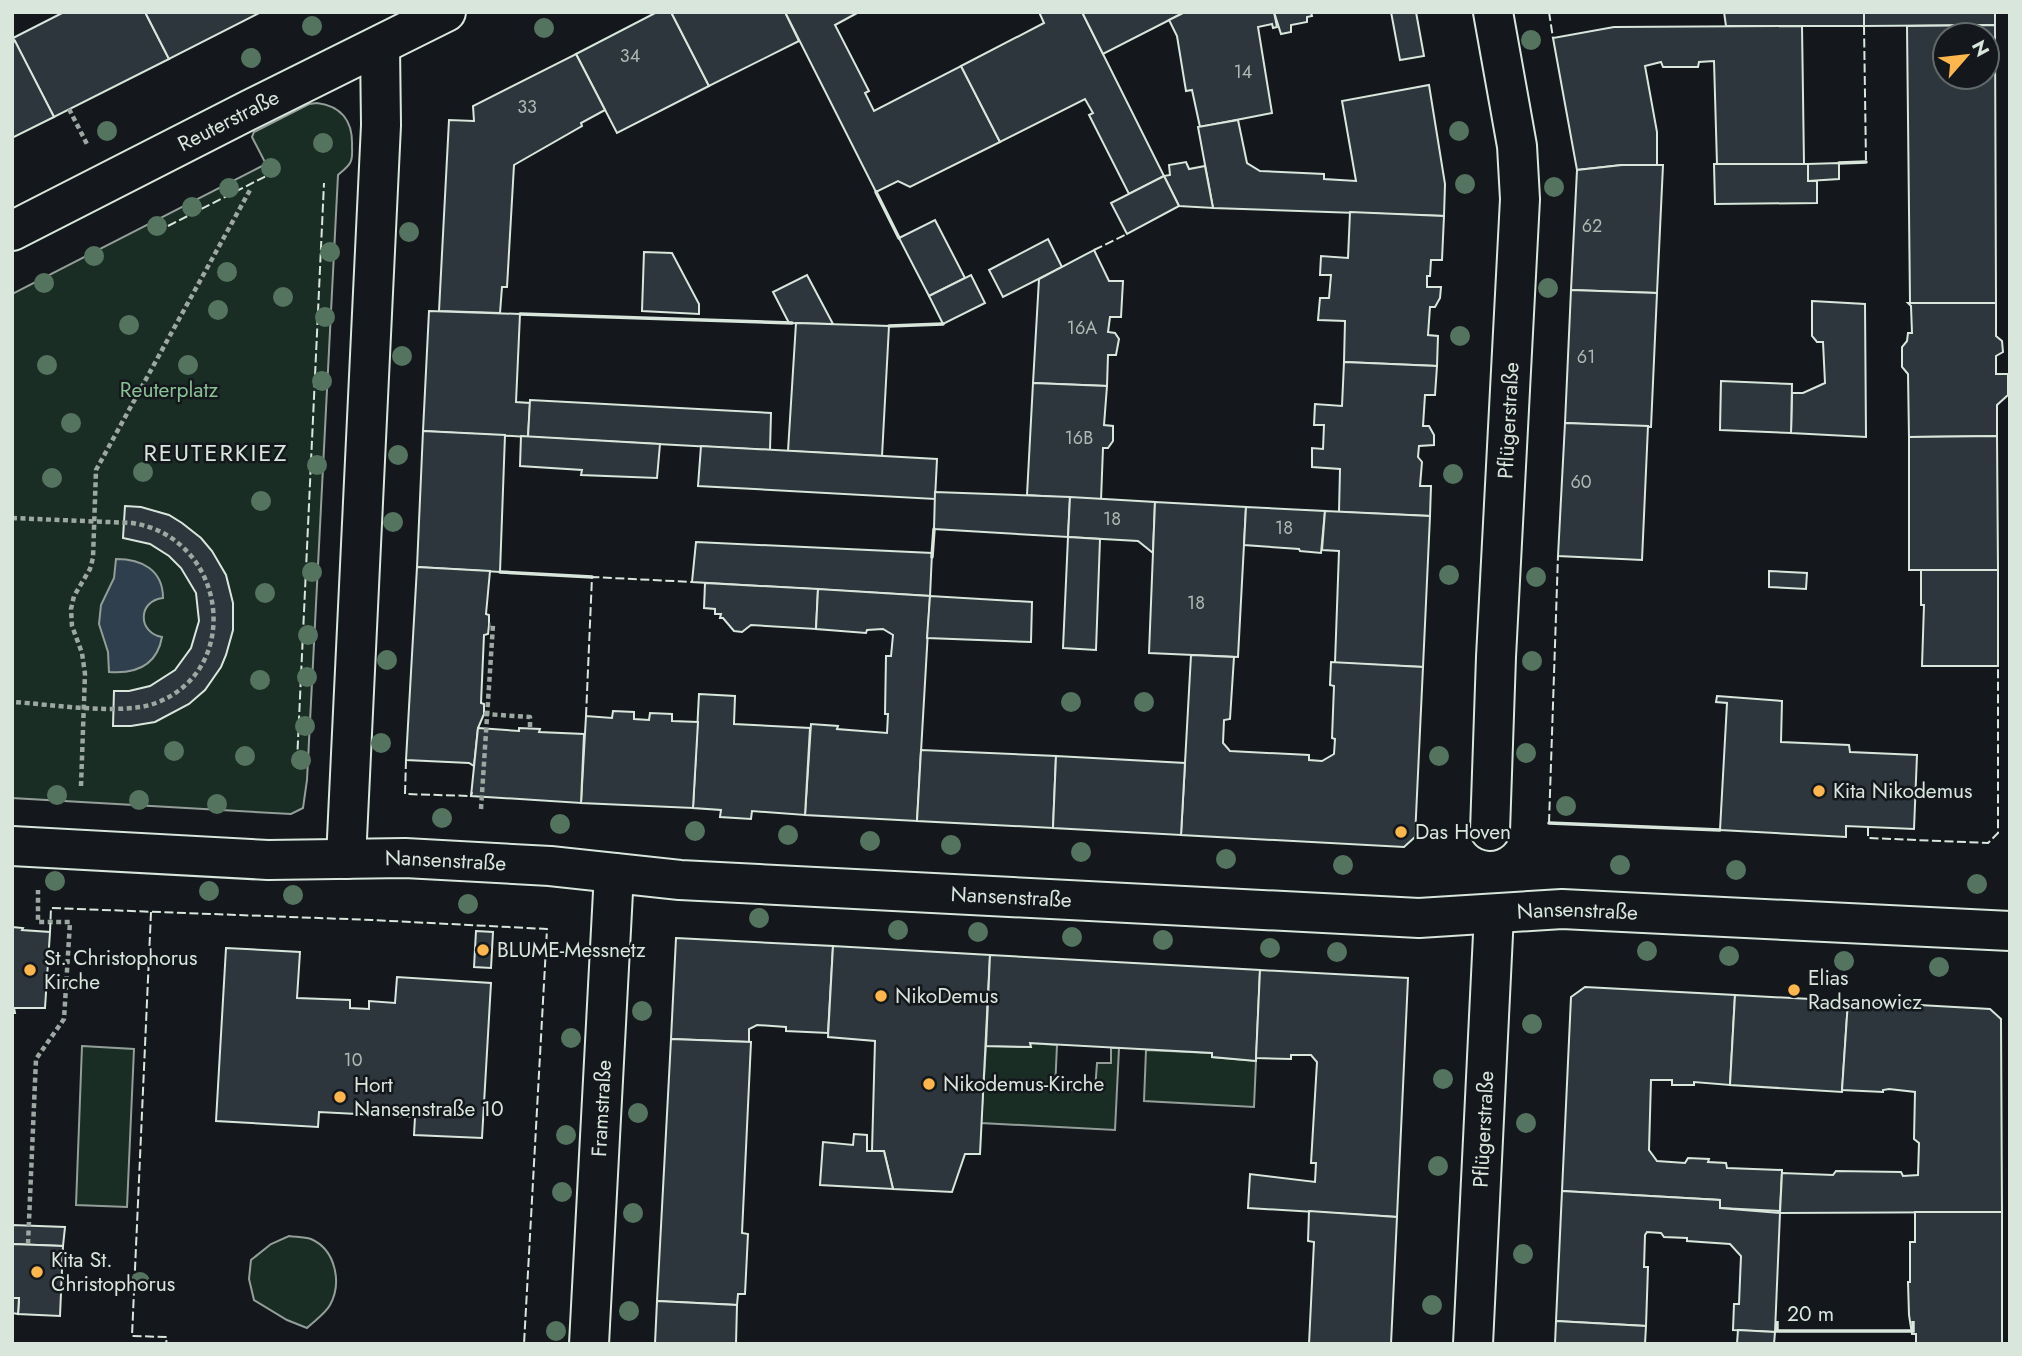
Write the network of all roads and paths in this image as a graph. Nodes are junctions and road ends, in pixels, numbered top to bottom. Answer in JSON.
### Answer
{"nodes":[{"id":1,"x":446,"y":12,"type":"edge"},
{"id":2,"x":1493,"y":12,"type":"edge"},
{"id":3,"x":380,"y":47,"type":"junction"},
{"id":4,"x":250,"y":190,"type":"dead end"},
{"id":5,"x":12,"y":231,"type":"edge"},
{"id":6,"x":12,"y":518,"type":"edge"},
{"id":7,"x":94,"y":522,"type":"junction"},
{"id":8,"x":489,"y":625,"type":"dead end"},
{"id":9,"x":12,"y":702,"type":"edge"},
{"id":10,"x":84,"y":707,"type":"junction"},
{"id":11,"x":486,"y":714,"type":"junction"},
{"id":12,"x":530,"y":728,"type":"dead end"},
{"id":13,"x":81,"y":786,"type":"dead end"},
{"id":14,"x":481,"y":808,"type":"dead end"},
{"id":15,"x":1490,"y":831,"type":"dead end"},
{"id":16,"x":12,"y":846,"type":"edge"},
{"id":17,"x":346,"y":859,"type":"junction"},
{"id":18,"x":614,"y":873,"type":"junction"},
{"id":19,"x":38,"y":886,"type":"dead end"},
{"id":20,"x":1494,"y":914,"type":"junction"},
{"id":21,"x":2010,"y":931,"type":"edge"},
{"id":22,"x":28,"y":1244,"type":"dead end"},
{"id":23,"x":589,"y":1344,"type":"edge"},
{"id":24,"x":1473,"y":1344,"type":"edge"}],
"edges":[{"from":1,"to":3,"type":"street","name":"Reuterstraße"},
{"from":2,"to":15,"type":"street","name":"Pflügerstraße"},
{"from":3,"to":5,"type":"street","name":"Reuterstraße"},
{"from":3,"to":17,"type":"street"},
{"from":4,"to":7,"type":"path"},
{"from":6,"to":7,"type":"path"},
{"from":7,"to":10,"type":"path"},
{"from":7,"to":10,"type":"path"},
{"from":8,"to":11,"type":"path"},
{"from":9,"to":10,"type":"path"},
{"from":10,"to":13,"type":"path"},
{"from":11,"to":12,"type":"path"},
{"from":11,"to":14,"type":"path"},
{"from":16,"to":17,"type":"street","name":"Nansenstraße"},
{"from":17,"to":18,"type":"street","name":"Nansenstraße"},
{"from":18,"to":20,"type":"street","name":"Nansenstraße"},
{"from":18,"to":23,"type":"street","name":"Framstraße"},
{"from":19,"to":22,"type":"path"},
{"from":20,"to":21,"type":"street","name":"Nansenstraße"},
{"from":20,"to":24,"type":"street","name":"Pflügerstraße"}]}
